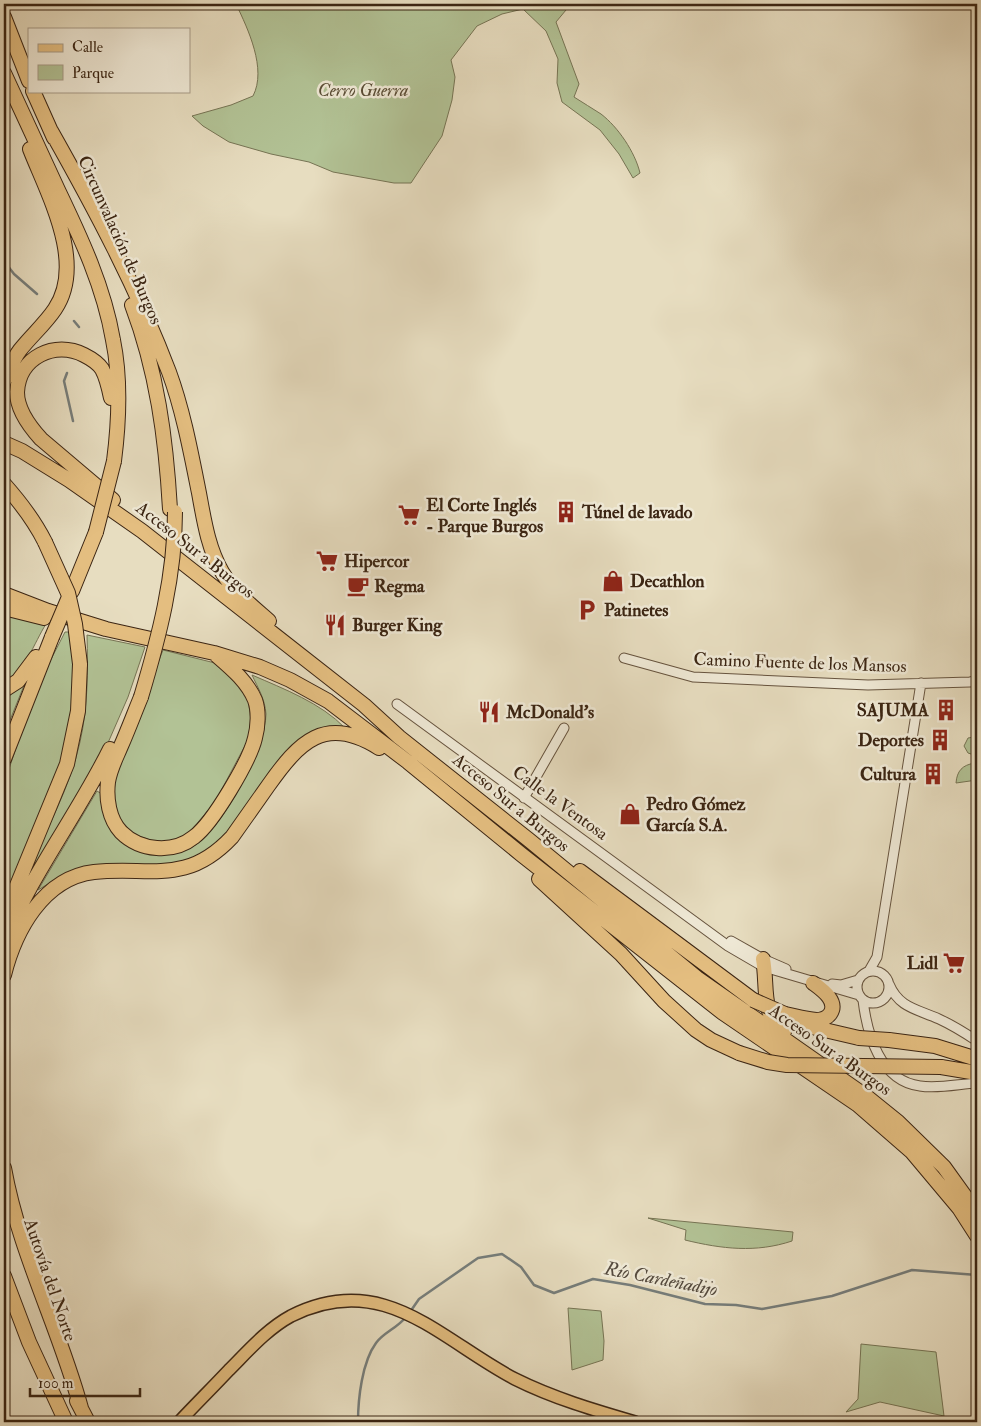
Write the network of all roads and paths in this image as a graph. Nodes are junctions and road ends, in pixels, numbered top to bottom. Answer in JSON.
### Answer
{"nodes":[{"id":1,"x":4,"y":17,"type":"edge"},
{"id":2,"x":4,"y":74,"type":"edge"},
{"id":3,"x":28,"y":78,"type":"edge"},
{"id":4,"x":33,"y":92,"type":"edge"},
{"id":5,"x":51,"y":131,"type":"junction"},
{"id":6,"x":4,"y":381,"type":"edge"},
{"id":7,"x":4,"y":443,"type":"edge"},
{"id":8,"x":114,"y":461,"type":"junction"},
{"id":9,"x":4,"y":484,"type":"edge"},
{"id":10,"x":142,"y":531,"type":"junction"},
{"id":11,"x":4,"y":594,"type":"edge"},
{"id":12,"x":4,"y":608,"type":"edge"},
{"id":13,"x":106,"y":629,"type":"junction"},
{"id":14,"x":43,"y":650,"type":"junction"},
{"id":15,"x":214,"y":652,"type":"junction"},
{"id":16,"x":624,"y":658,"type":"dead end"},
{"id":17,"x":977,"y":680,"type":"edge"},
{"id":18,"x":921,"y":683,"type":"junction"},
{"id":19,"x":4,"y":690,"type":"edge"},
{"id":20,"x":138,"y":695,"type":"junction"},
{"id":21,"x":397,"y":704,"type":"dead end"},
{"id":22,"x":364,"y":705,"type":"junction"},
{"id":23,"x":564,"y":728,"type":"dead end"},
{"id":24,"x":4,"y":759,"type":"edge"},
{"id":25,"x":405,"y":759,"type":"junction"},
{"id":26,"x":524,"y":798,"type":"junction"},
{"id":27,"x":489,"y":828,"type":"junction"},
{"id":28,"x":4,"y":917,"type":"edge"},
{"id":29,"x":4,"y":940,"type":"edge"},
{"id":30,"x":877,"y":956,"type":"junction"},
{"id":31,"x":763,"y":963,"type":"junction"},
{"id":32,"x":869,"y":971,"type":"junction"},
{"id":33,"x":882,"y":974,"type":"junction"},
{"id":34,"x":4,"y":975,"type":"edge"},
{"id":35,"x":858,"y":980,"type":"junction"},
{"id":36,"x":889,"y":984,"type":"junction"},
{"id":37,"x":820,"y":985,"type":"junction"},
{"id":38,"x":861,"y":998,"type":"junction"},
{"id":39,"x":784,"y":1014,"type":"junction"},
{"id":40,"x":977,"y":1041,"type":"edge"},
{"id":41,"x":977,"y":1059,"type":"edge"},
{"id":42,"x":977,"y":1072,"type":"edge"},
{"id":43,"x":977,"y":1083,"type":"edge"},
{"id":44,"x":918,"y":1146,"type":"junction"},
{"id":45,"x":4,"y":1168,"type":"edge"},
{"id":46,"x":4,"y":1204,"type":"edge"},
{"id":47,"x":977,"y":1213,"type":"edge"},
{"id":48,"x":977,"y":1236,"type":"edge"},
{"id":49,"x":4,"y":1276,"type":"edge"},
{"id":50,"x":81,"y":1408,"type":"junction"},
{"id":51,"x":66,"y":1422,"type":"edge"},
{"id":52,"x":88,"y":1422,"type":"edge"},
{"id":53,"x":179,"y":1422,"type":"edge"},
{"id":54,"x":635,"y":1422,"type":"edge"}],
"edges":[{"from":1,"to":3,"type":"highway"},
{"from":2,"to":6,"type":"highway"},
{"from":2,"to":8,"type":"highway","name":"Circunvalación de Burgos"},
{"from":4,"to":5,"type":"highway","name":"Circunvalación de Burgos"},
{"from":5,"to":20,"type":"highway","name":"Circunvalación de Burgos"},
{"from":5,"to":22,"type":"highway"},
{"from":7,"to":10,"type":"highway","name":"Acceso Sur a Burgos"},
{"from":8,"to":10,"type":"highway"},
{"from":8,"to":14,"type":"highway","name":"Circunvalación de Burgos","bridge":true},
{"from":9,"to":28,"type":"highway","bridge":true},
{"from":10,"to":22,"type":"highway","name":"Acceso Sur a Burgos"},
{"from":11,"to":13,"type":"highway","name":"Acceso Sur a Burgos"},
{"from":12,"to":13,"type":"highway"},
{"from":13,"to":15,"type":"highway","name":"Acceso Sur a Burgos"},
{"from":14,"to":19,"type":"highway"},
{"from":14,"to":24,"type":"highway"},
{"from":15,"to":20,"type":"highway"},
{"from":15,"to":25,"type":"highway","name":"Acceso Sur a Burgos"},
{"from":16,"to":18,"type":"street","name":"Camino Fuente de los Mansos"},
{"from":17,"to":18,"type":"street","name":"Camino Fuente de los Mansos"},
{"from":18,"to":30,"type":"street"},
{"from":20,"to":29,"type":"highway","name":"Circunvalación de Burgos"},
{"from":21,"to":26,"type":"street","name":"Calle la Ventosa"},
{"from":22,"to":39,"type":"highway","bridge":true},
{"from":22,"to":44,"type":"highway","name":"Acceso Sur a Burgos"},
{"from":23,"to":26,"type":"street"},
{"from":25,"to":27,"type":"highway","name":"Acceso Sur a Burgos"},
{"from":25,"to":34,"type":"highway"},
{"from":26,"to":31,"type":"street","name":"Calle la Ventosa"},
{"from":27,"to":42,"type":"highway","bridge":true},
{"from":27,"to":44,"type":"highway","name":"Acceso Sur a Burgos"},
{"from":30,"to":32,"type":"street"},
{"from":30,"to":33,"type":"street"},
{"from":31,"to":37,"type":"street","name":"Calle la Ventosa"},
{"from":31,"to":44,"type":"highway"},
{"from":32,"to":33,"type":"street"},
{"from":32,"to":35,"type":"street"},
{"from":33,"to":36,"type":"street"},
{"from":35,"to":37,"type":"street","name":"Calle la Ventosa"},
{"from":35,"to":38,"type":"street"},
{"from":36,"to":38,"type":"street"},
{"from":36,"to":40,"type":"street"},
{"from":37,"to":38,"type":"street","name":"Calle la Ventosa"},
{"from":37,"to":39,"type":"highway"},
{"from":38,"to":43,"type":"street"},
{"from":39,"to":41,"type":"highway","bridge":true},
{"from":44,"to":47,"type":"highway","name":"Acceso Sur a Burgos"},
{"from":44,"to":48,"type":"highway","name":"Acceso Sur a Burgos"},
{"from":45,"to":50,"type":"highway"},
{"from":46,"to":50,"type":"highway","name":"Autovía del Norte"},
{"from":49,"to":51,"type":"highway"},
{"from":50,"to":52,"type":"highway","name":"Autovía del Norte"},
{"from":53,"to":54,"type":"main road"}]}
